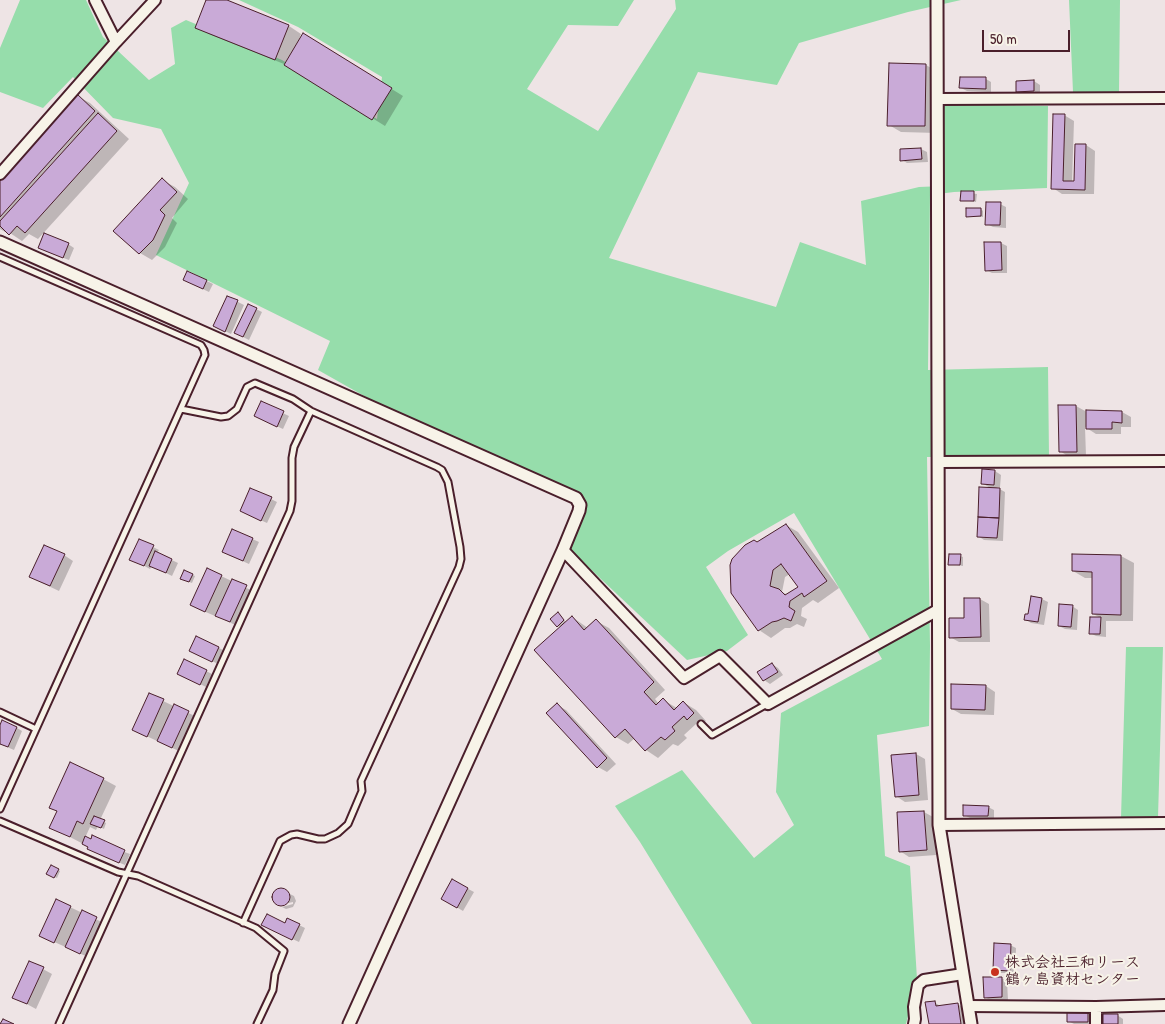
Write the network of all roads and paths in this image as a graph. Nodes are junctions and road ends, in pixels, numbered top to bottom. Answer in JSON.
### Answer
{"nodes":[{"id":1,"x":95,"y":0,"type":"edge"},
{"id":2,"x":155,"y":0,"type":"edge"},
{"id":3,"x":937,"y":0,"type":"edge"},
{"id":4,"x":116,"y":42,"type":"junction"},
{"id":5,"x":1165,"y":98,"type":"edge"},
{"id":6,"x":936,"y":99,"type":"junction"},
{"id":7,"x":0,"y":174,"type":"edge"},
{"id":8,"x":0,"y":242,"type":"edge"},
{"id":9,"x":0,"y":257,"type":"edge"},
{"id":10,"x":181,"y":408,"type":"junction"},
{"id":11,"x":311,"y":411,"type":"junction"},
{"id":12,"x":1165,"y":461,"type":"edge"},
{"id":13,"x":938,"y":462,"type":"junction"},
{"id":14,"x":563,"y":550,"type":"junction"},
{"id":15,"x":938,"y":610,"type":"junction"},
{"id":16,"x":768,"y":704,"type":"junction"},
{"id":17,"x":0,"y":712,"type":"edge"},
{"id":18,"x":701,"y":724,"type":"dead end"},
{"id":19,"x":36,"y":729,"type":"junction"},
{"id":20,"x":0,"y":809,"type":"edge"},
{"id":21,"x":0,"y":821,"type":"edge"},
{"id":22,"x":1165,"y":823,"type":"edge"},
{"id":23,"x":939,"y":825,"type":"junction"},
{"id":24,"x":127,"y":875,"type":"junction"},
{"id":25,"x":243,"y":923,"type":"junction"},
{"id":26,"x":963,"y":974,"type":"junction"},
{"id":27,"x":1165,"y":1005,"type":"edge"},
{"id":28,"x":968,"y":1006,"type":"junction"},
{"id":29,"x":1096,"y":1007,"type":"junction"},
{"id":30,"x":59,"y":1024,"type":"edge"},
{"id":31,"x":257,"y":1024,"type":"edge"},
{"id":32,"x":350,"y":1024,"type":"edge"},
{"id":33,"x":914,"y":1024,"type":"edge"},
{"id":34,"x":971,"y":1024,"type":"edge"},
{"id":35,"x":1096,"y":1024,"type":"edge"}],
"edges":[{"from":1,"to":4,"type":"street"},
{"from":2,"to":4,"type":"street"},
{"from":3,"to":6,"type":"street"},
{"from":4,"to":7,"type":"street"},
{"from":5,"to":6,"type":"street"},
{"from":6,"to":13,"type":"street"},
{"from":8,"to":14,"type":"street"},
{"from":9,"to":10,"type":"lane"},
{"from":10,"to":11,"type":"lane"},
{"from":10,"to":19,"type":"lane"},
{"from":11,"to":24,"type":"lane"},
{"from":11,"to":25,"type":"lane"},
{"from":12,"to":13,"type":"street"},
{"from":13,"to":15,"type":"street"},
{"from":14,"to":16,"type":"street"},
{"from":14,"to":32,"type":"street"},
{"from":15,"to":16,"type":"street"},
{"from":15,"to":23,"type":"street"},
{"from":16,"to":18,"type":"lane"},
{"from":17,"to":19,"type":"lane"},
{"from":19,"to":20,"type":"lane"},
{"from":21,"to":24,"type":"lane"},
{"from":22,"to":23,"type":"street"},
{"from":23,"to":26,"type":"street"},
{"from":24,"to":25,"type":"lane"},
{"from":24,"to":30,"type":"lane"},
{"from":25,"to":31,"type":"lane"},
{"from":26,"to":28,"type":"street"},
{"from":26,"to":33,"type":"street"},
{"from":27,"to":29,"type":"street"},
{"from":28,"to":29,"type":"street"},
{"from":28,"to":34,"type":"street"},
{"from":29,"to":35,"type":"street"}]}
